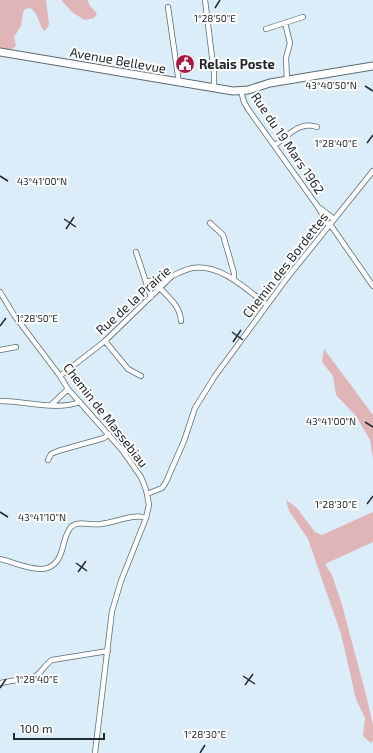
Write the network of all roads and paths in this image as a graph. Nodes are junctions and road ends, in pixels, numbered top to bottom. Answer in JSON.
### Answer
{"nodes":[{"id":1,"x":205,"y":0,"type":"edge"},
{"id":2,"x":168,"y":7,"type":"dead end"},
{"id":3,"x":303,"y":18,"type":"dead end"},
{"id":4,"x":285,"y":23,"type":"junction"},
{"id":5,"x":266,"y":29,"type":"dead end"},
{"id":6,"x":0,"y":52,"type":"edge"},
{"id":7,"x":373,"y":66,"type":"edge"},
{"id":8,"x":287,"y":81,"type":"junction"},
{"id":9,"x":179,"y":83,"type":"junction"},
{"id":10,"x":214,"y":88,"type":"junction"},
{"id":11,"x":241,"y":91,"type":"junction"},
{"id":12,"x":317,"y":127,"type":"dead end"},
{"id":13,"x":275,"y":145,"type":"junction"},
{"id":14,"x":373,"y":172,"type":"edge"},
{"id":15,"x":318,"y":207,"type":"junction"},
{"id":16,"x":334,"y":219,"type":"junction"},
{"id":17,"x":210,"y":223,"type":"dead end"},
{"id":18,"x":329,"y":225,"type":"junction"},
{"id":19,"x":136,"y":252,"type":"dead end"},
{"id":20,"x":172,"y":276,"type":"junction"},
{"id":21,"x":234,"y":280,"type":"junction"},
{"id":22,"x":146,"y":282,"type":"junction"},
{"id":23,"x":373,"y":286,"type":"edge"},
{"id":24,"x":160,"y":288,"type":"junction"},
{"id":25,"x":0,"y":292,"type":"edge"},
{"id":26,"x":151,"y":297,"type":"junction"},
{"id":27,"x":1,"y":299,"type":"edge"},
{"id":28,"x":267,"y":305,"type":"junction"},
{"id":29,"x":181,"y":321,"type":"dead end"},
{"id":30,"x":105,"y":341,"type":"junction"},
{"id":31,"x":16,"y":347,"type":"dead end"},
{"id":32,"x":0,"y":350,"type":"edge"},
{"id":33,"x":60,"y":376,"type":"junction"},
{"id":34,"x":141,"y":376,"type":"dead end"},
{"id":35,"x":68,"y":389,"type":"junction"},
{"id":36,"x":0,"y":402,"type":"edge"},
{"id":37,"x":80,"y":402,"type":"junction"},
{"id":38,"x":50,"y":405,"type":"junction"},
{"id":39,"x":109,"y":434,"type":"junction"},
{"id":40,"x":48,"y":460,"type":"dead end"},
{"id":41,"x":147,"y":494,"type":"junction"},
{"id":42,"x":146,"y":518,"type":"junction"},
{"id":43,"x":0,"y":559,"type":"edge"},
{"id":44,"x":108,"y":651,"type":"junction"},
{"id":45,"x":0,"y":683,"type":"edge"},
{"id":46,"x":95,"y":753,"type":"edge"}],
"edges":[{"from":1,"to":10,"type":"street"},
{"from":2,"to":9,"type":"street"},
{"from":3,"to":4,"type":"street"},
{"from":4,"to":5,"type":"street"},
{"from":4,"to":8,"type":"street"},
{"from":6,"to":9,"type":"main road","name":"Avenue Bellevue"},
{"from":7,"to":8,"type":"main road","name":"Avenue Bellevue"},
{"from":8,"to":11,"type":"main road","name":"Avenue Bellevue"},
{"from":9,"to":10,"type":"main road","name":"Avenue Bellevue"},
{"from":10,"to":11,"type":"main road","name":"Avenue Bellevue"},
{"from":11,"to":13,"type":"street","name":"Rue du 19 Mars 1962"},
{"from":12,"to":13,"type":"street"},
{"from":13,"to":15,"type":"street","name":"Rue du 19 Mars 1962"},
{"from":14,"to":16,"type":"street","name":"Chemin des Bordettes"},
{"from":15,"to":16,"type":"street","name":"Rue du 19 Mars 1962"},
{"from":15,"to":18,"type":"street","name":"Rue du 19 Mars 1962"},
{"from":16,"to":18,"type":"street","name":"Chemin des Bordettes"},
{"from":17,"to":21,"type":"street"},
{"from":18,"to":23,"type":"street","name":"Rue du 19 Mars 1962"},
{"from":18,"to":28,"type":"street","name":"Chemin des Bordettes"},
{"from":19,"to":22,"type":"street"},
{"from":20,"to":21,"type":"street","name":"Rue de la Prairie"},
{"from":20,"to":22,"type":"street"},
{"from":20,"to":24,"type":"street","name":"Rue de la Prairie"},
{"from":21,"to":28,"type":"street","name":"Rue de la Prairie"},
{"from":22,"to":26,"type":"street"},
{"from":24,"to":26,"type":"street","name":"Rue de la Prairie"},
{"from":24,"to":29,"type":"street"},
{"from":25,"to":27,"type":"street","name":"Chemin de Massebiau"},
{"from":26,"to":30,"type":"street","name":"Rue de la Prairie"},
{"from":27,"to":33,"type":"street","name":"Chemin de Massebiau"},
{"from":28,"to":41,"type":"street","name":"Chemin des Bordettes"},
{"from":30,"to":33,"type":"street","name":"Rue de la Prairie"},
{"from":30,"to":34,"type":"street"},
{"from":31,"to":32,"type":"street"},
{"from":33,"to":35,"type":"street","name":"Chemin de Massebiau"},
{"from":35,"to":37,"type":"street","name":"Chemin de Massebiau"},
{"from":35,"to":38,"type":"street"},
{"from":36,"to":38,"type":"street"},
{"from":37,"to":38,"type":"street"},
{"from":37,"to":39,"type":"street","name":"Chemin de Massebiau"},
{"from":39,"to":40,"type":"street"},
{"from":39,"to":41,"type":"street","name":"Chemin de Massebiau"},
{"from":41,"to":42,"type":"street","name":"Chemin de Massebiau"},
{"from":42,"to":43,"type":"street"},
{"from":42,"to":44,"type":"street","name":"Chemin de Massebiau"},
{"from":44,"to":45,"type":"street"},
{"from":44,"to":46,"type":"street","name":"Chemin de Massebiau"}]}
